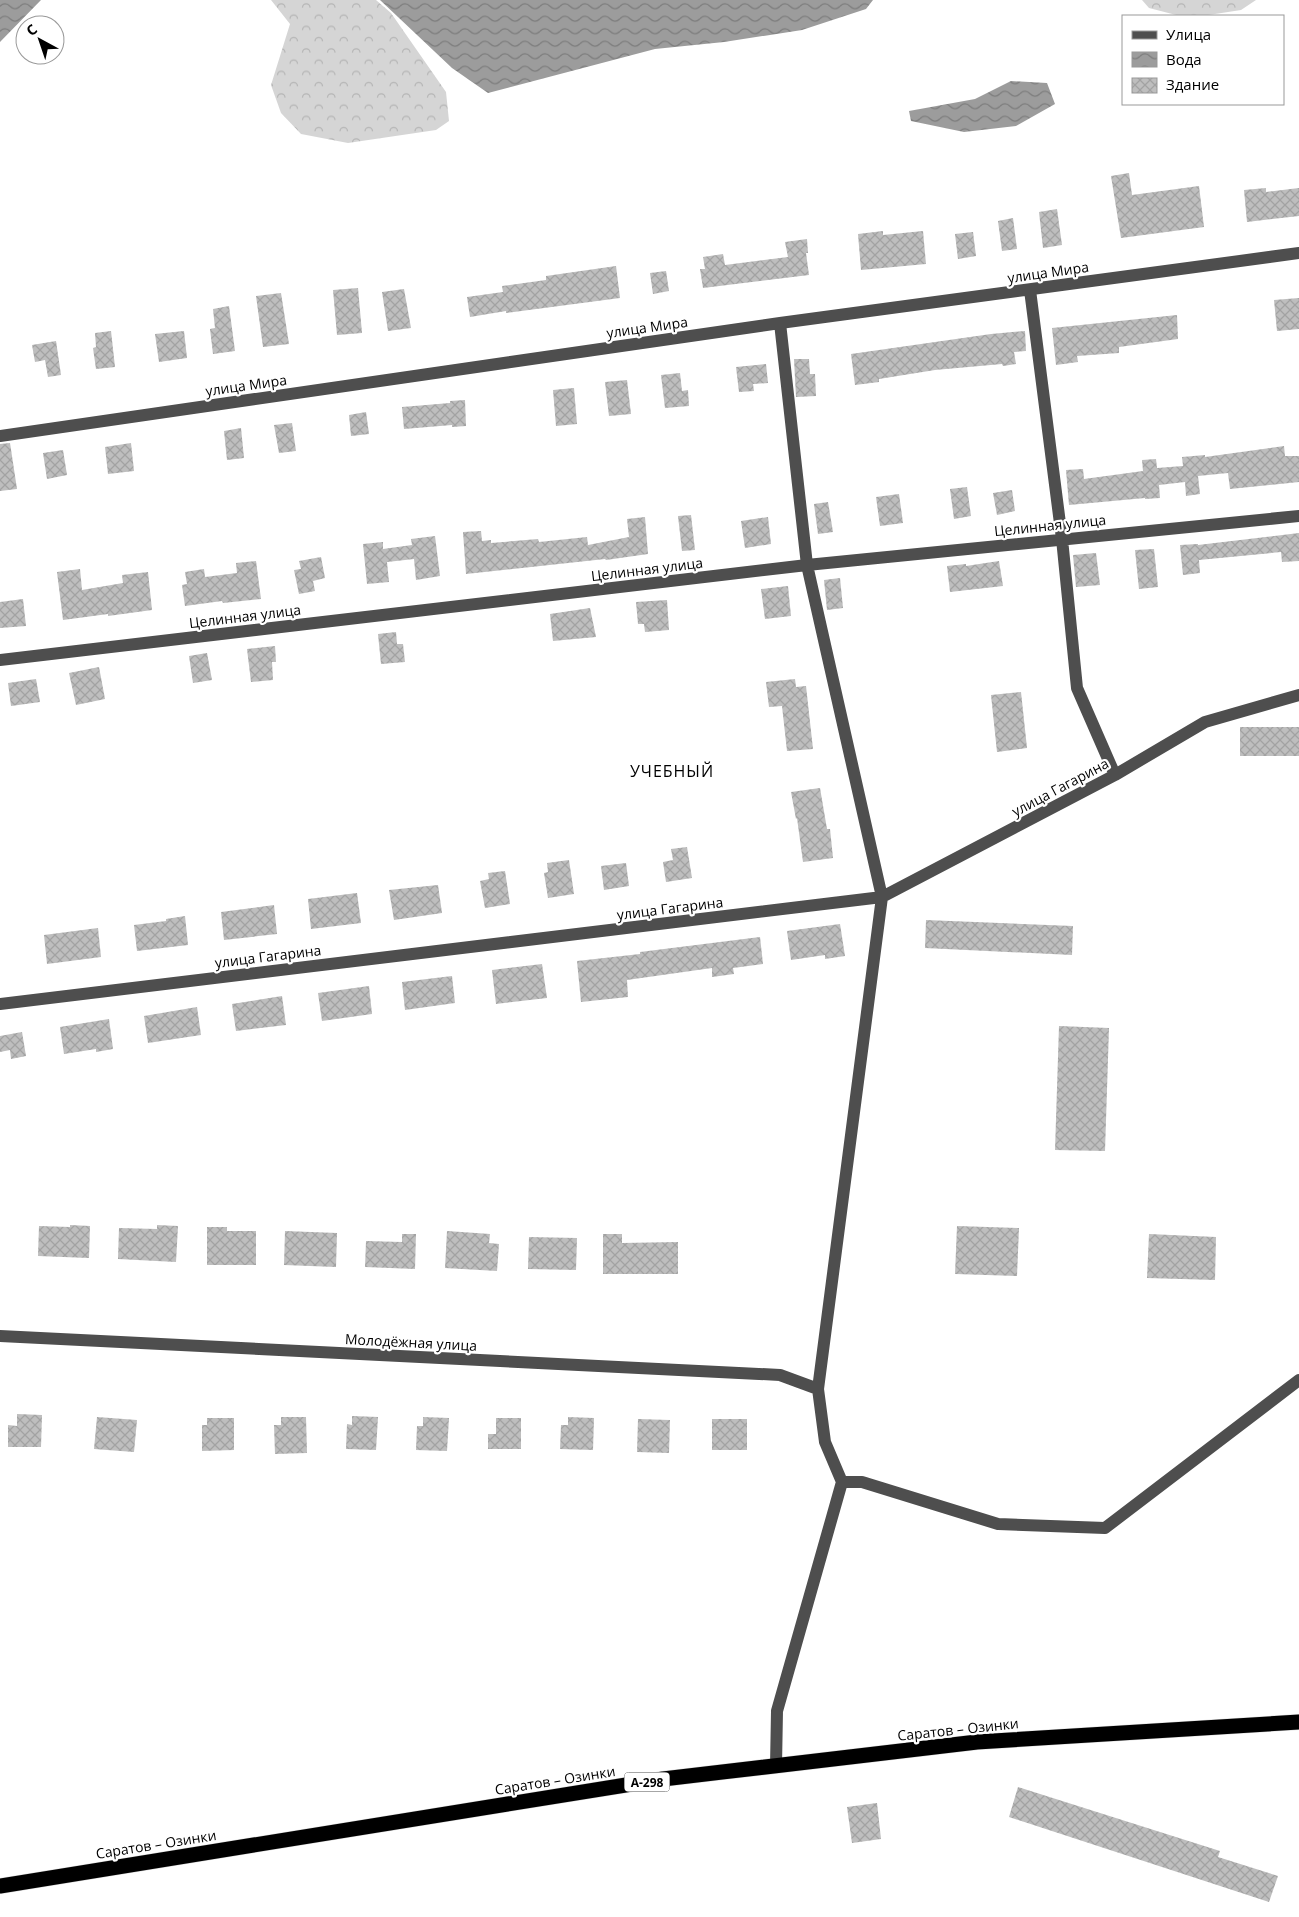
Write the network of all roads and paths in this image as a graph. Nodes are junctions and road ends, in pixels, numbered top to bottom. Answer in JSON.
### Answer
{"nodes":[{"id":1,"x":1299,"y":253,"type":"edge"},
{"id":2,"x":1030,"y":290,"type":"junction"},
{"id":3,"x":780,"y":323,"type":"junction"},
{"id":4,"x":0,"y":436,"type":"edge"},
{"id":5,"x":1299,"y":516,"type":"edge"},
{"id":6,"x":1062,"y":539,"type":"junction"},
{"id":7,"x":808,"y":565,"type":"junction"},
{"id":8,"x":0,"y":660,"type":"edge"},
{"id":9,"x":1299,"y":695,"type":"edge"},
{"id":10,"x":1115,"y":775,"type":"junction"},
{"id":11,"x":882,"y":897,"type":"junction"},
{"id":12,"x":0,"y":1004,"type":"edge"},
{"id":13,"x":0,"y":1336,"type":"edge"},
{"id":14,"x":1299,"y":1380,"type":"edge"},
{"id":15,"x":818,"y":1389,"type":"junction"},
{"id":16,"x":842,"y":1482,"type":"junction"},
{"id":17,"x":1299,"y":1722,"type":"edge"},
{"id":18,"x":776,"y":1766,"type":"junction"},
{"id":19,"x":0,"y":1886,"type":"edge"}],
"edges":[{"from":1,"to":2,"type":"street","name":"улица Мира"},
{"from":2,"to":3,"type":"street","name":"улица Мира"},
{"from":2,"to":6,"type":"street"},
{"from":3,"to":4,"type":"street","name":"улица Мира"},
{"from":3,"to":7,"type":"street"},
{"from":5,"to":6,"type":"street","name":"Целинная улица"},
{"from":6,"to":7,"type":"street","name":"Целинная улица"},
{"from":6,"to":10,"type":"street"},
{"from":7,"to":8,"type":"street","name":"Целинная улица"},
{"from":7,"to":11,"type":"street"},
{"from":9,"to":10,"type":"street","name":"улица Гагарина"},
{"from":10,"to":11,"type":"street","name":"улица Гагарина"},
{"from":11,"to":12,"type":"street","name":"улица Гагарина"},
{"from":11,"to":15,"type":"street"},
{"from":13,"to":15,"type":"street","name":"Молодёжная улица"},
{"from":14,"to":16,"type":"street"},
{"from":15,"to":16,"type":"street"},
{"from":16,"to":18,"type":"street"},
{"from":17,"to":18,"type":"highway","name":"Саратов – Озинки","number":"А-298"},
{"from":18,"to":19,"type":"highway","name":"Саратов – Озинки","number":"А-298"}]}
